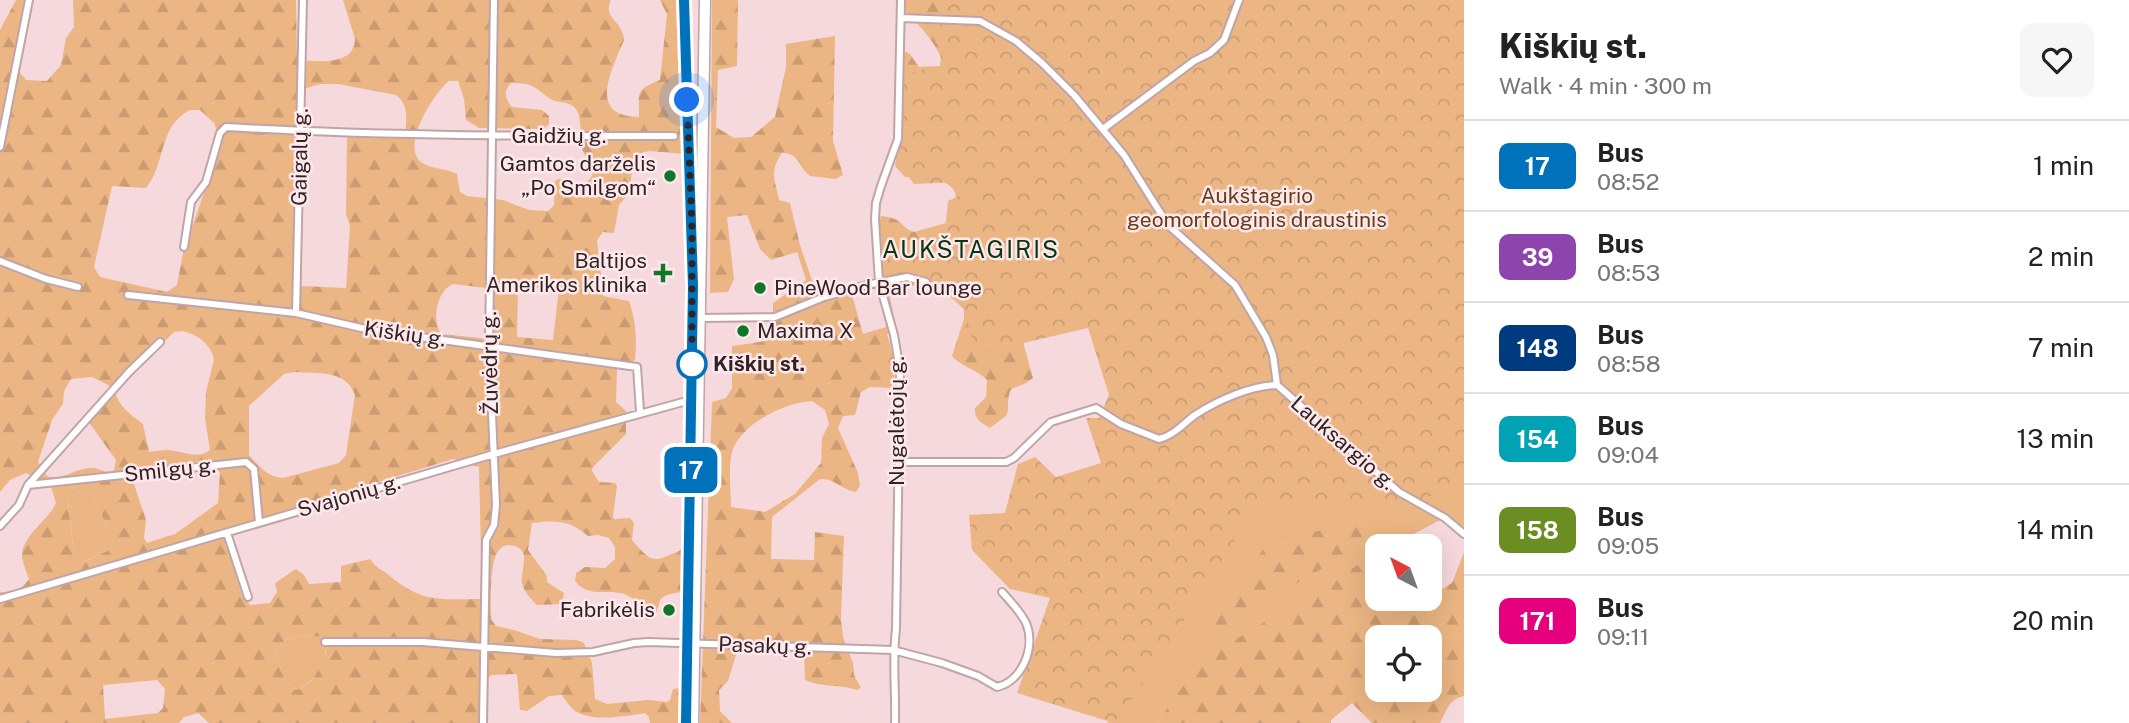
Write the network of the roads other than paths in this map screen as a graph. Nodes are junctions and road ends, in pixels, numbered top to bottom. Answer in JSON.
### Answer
{"nodes":[{"id":1,"x":29,"y":0,"type":"edge"},
{"id":2,"x":303,"y":0,"type":"edge"},
{"id":3,"x":494,"y":0,"type":"edge"},
{"id":4,"x":684,"y":0,"type":"edge"},
{"id":5,"x":705,"y":0,"type":"edge"},
{"id":6,"x":901,"y":0,"type":"edge"},
{"id":7,"x":1238,"y":0,"type":"edge"},
{"id":8,"x":901,"y":18,"type":"junction"},
{"id":9,"x":688,"y":124,"type":"junction"},
{"id":10,"x":1103,"y":130,"type":"junction"},
{"id":11,"x":300,"y":131,"type":"junction"},
{"id":12,"x":491,"y":135,"type":"junction"},
{"id":13,"x":674,"y":136,"type":"junction"},
{"id":14,"x":0,"y":146,"type":"edge"},
{"id":15,"x":689,"y":149,"type":"junction"},
{"id":16,"x":184,"y":247,"type":"dead end"},
{"id":17,"x":0,"y":261,"type":"edge"},
{"id":18,"x":878,"y":282,"type":"junction"},
{"id":19,"x":926,"y":282,"type":"dead end"},
{"id":20,"x":78,"y":287,"type":"dead end"},
{"id":21,"x":128,"y":295,"type":"dead end"},
{"id":22,"x":296,"y":313,"type":"junction"},
{"id":23,"x":700,"y":318,"type":"junction"},
{"id":24,"x":160,"y":342,"type":"dead end"},
{"id":25,"x":489,"y":345,"type":"junction"},
{"id":26,"x":1277,"y":385,"type":"junction"},
{"id":27,"x":695,"y":399,"type":"junction"},
{"id":28,"x":640,"y":412,"type":"junction"},
{"id":29,"x":494,"y":454,"type":"junction"},
{"id":30,"x":898,"y":461,"type":"junction"},
{"id":31,"x":28,"y":485,"type":"junction"},
{"id":32,"x":259,"y":522,"type":"junction"},
{"id":33,"x":0,"y":526,"type":"edge"},
{"id":34,"x":227,"y":533,"type":"junction"},
{"id":35,"x":1464,"y":534,"type":"edge"},
{"id":36,"x":1002,"y":592,"type":"dead end"},
{"id":37,"x":248,"y":597,"type":"dead end"},
{"id":38,"x":0,"y":599,"type":"edge"},
{"id":39,"x":325,"y":642,"type":"dead end"},
{"id":40,"x":692,"y":644,"type":"junction"},
{"id":41,"x":486,"y":648,"type":"junction"},
{"id":42,"x":893,"y":650,"type":"junction"},
{"id":43,"x":483,"y":723,"type":"edge"},
{"id":44,"x":686,"y":723,"type":"edge"},
{"id":45,"x":693,"y":723,"type":"edge"},
{"id":46,"x":895,"y":723,"type":"edge"}],
"edges":[{"from":1,"to":14,"type":"street"},
{"from":2,"to":11,"type":"street","name":"Gaigalų g."},
{"from":3,"to":12,"type":"street","name":"Žuvėdrų g."},
{"from":4,"to":9,"type":"main road"},
{"from":5,"to":23,"type":"main road"},
{"from":6,"to":8,"type":"street","name":"Nugalėtojų g."},
{"from":7,"to":10,"type":"street"},
{"from":8,"to":10,"type":"street","name":"Lauksargio g."},
{"from":8,"to":18,"type":"street","name":"Nugalėtojų g."},
{"from":9,"to":13,"type":"street"},
{"from":9,"to":15,"type":"main road"},
{"from":10,"to":26,"type":"street","name":"Lauksargio g."},
{"from":11,"to":12,"type":"street","name":"Gaidžių g."},
{"from":11,"to":16,"type":"street","name":"Gaidžių g."},
{"from":11,"to":22,"type":"street","name":"Gaigalų g."},
{"from":12,"to":13,"type":"street","name":"Gaidžių g."},
{"from":12,"to":25,"type":"street","name":"Žuvėdrų g."},
{"from":13,"to":15,"type":"street"},
{"from":15,"to":27,"type":"main road"},
{"from":17,"to":20,"type":"street"},
{"from":18,"to":19,"type":"street"},
{"from":18,"to":23,"type":"street"},
{"from":18,"to":30,"type":"street","name":"Nugalėtojų g."},
{"from":21,"to":22,"type":"street","name":"Kiškių g."},
{"from":22,"to":25,"type":"street","name":"Kiškių g."},
{"from":23,"to":27,"type":"main road"},
{"from":24,"to":31,"type":"street"},
{"from":25,"to":28,"type":"street","name":"Kiškių g."},
{"from":25,"to":29,"type":"street","name":"Žuvėdrų g."},
{"from":26,"to":30,"type":"street"},
{"from":26,"to":35,"type":"street","name":"Lauksargio g."},
{"from":27,"to":28,"type":"street","name":"Svajonių g."},
{"from":27,"to":40,"type":"main road"},
{"from":28,"to":29,"type":"street","name":"Svajonių g."},
{"from":29,"to":32,"type":"street","name":"Svajonių g."},
{"from":29,"to":41,"type":"street","name":"Žuvėdrų g."},
{"from":30,"to":42,"type":"street","name":"Nugalėtojų g."},
{"from":31,"to":32,"type":"street","name":"Smilgų g."},
{"from":31,"to":33,"type":"street"},
{"from":32,"to":34,"type":"street","name":"Svajonių g."},
{"from":34,"to":37,"type":"street"},
{"from":34,"to":38,"type":"street","name":"Svajonių g."},
{"from":36,"to":42,"type":"street","name":"Pasakų g."},
{"from":39,"to":41,"type":"street","name":"Pasakų g."},
{"from":40,"to":41,"type":"street","name":"Pasakų g."},
{"from":40,"to":42,"type":"street","name":"Pasakų g."},
{"from":40,"to":44,"type":"main road"},
{"from":40,"to":45,"type":"main road"},
{"from":41,"to":43,"type":"street","name":"Žuvėdrų g."},
{"from":42,"to":46,"type":"street","name":"Nugalėtojų g."}]}
